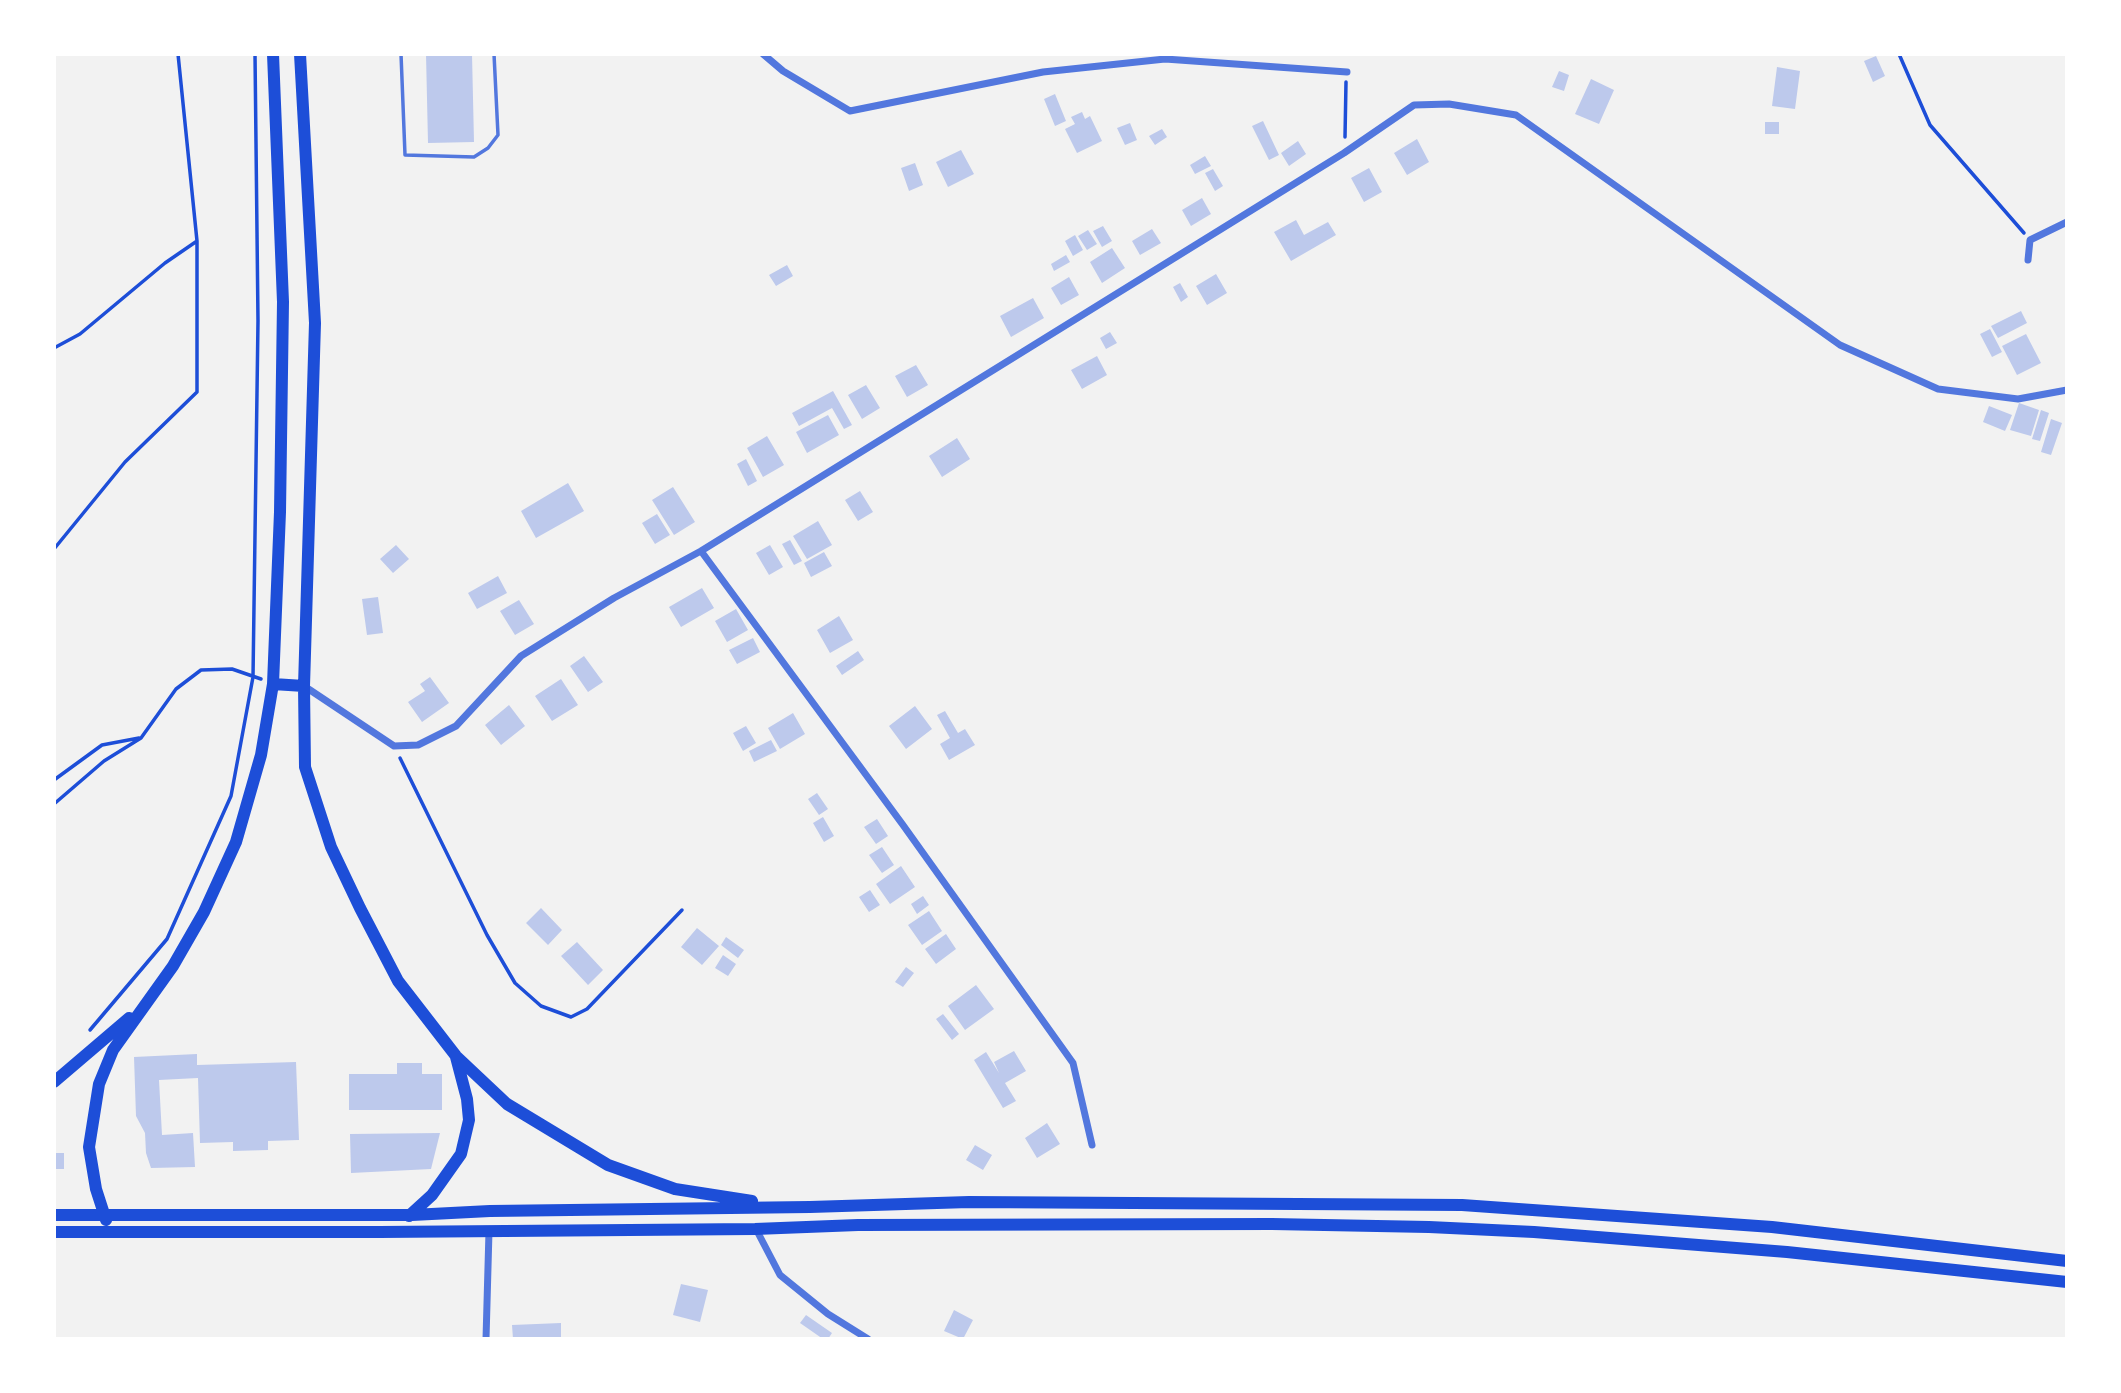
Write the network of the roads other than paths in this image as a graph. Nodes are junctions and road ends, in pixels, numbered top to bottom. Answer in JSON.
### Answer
{"nodes":[{"id":1,"x":273,"y":54,"type":"edge"},
{"id":2,"x":300,"y":54,"type":"edge"},
{"id":3,"x":401,"y":54,"type":"edge"},
{"id":4,"x":494,"y":54,"type":"edge"},
{"id":5,"x":763,"y":54,"type":"edge"},
{"id":6,"x":1347,"y":72,"type":"road end"},
{"id":7,"x":2067,"y":222,"type":"edge"},
{"id":8,"x":2028,"y":260,"type":"dead end"},
{"id":9,"x":2067,"y":390,"type":"edge"},
{"id":10,"x":701,"y":551,"type":"junction"},
{"id":11,"x":273,"y":684,"type":"junction"},
{"id":12,"x":304,"y":686,"type":"junction"},
{"id":13,"x":142,"y":1007,"type":"junction"},
{"id":14,"x":456,"y":1056,"type":"junction"},
{"id":15,"x":54,"y":1082,"type":"edge"},
{"id":16,"x":1092,"y":1145,"type":"dead end"},
{"id":17,"x":810,"y":1207,"type":"junction"},
{"id":18,"x":104,"y":1214,"type":"junction"},
{"id":19,"x":54,"y":1215,"type":"edge"},
{"id":20,"x":412,"y":1215,"type":"junction"},
{"id":21,"x":755,"y":1229,"type":"junction"},
{"id":22,"x":489,"y":1230,"type":"junction"},
{"id":23,"x":109,"y":1231,"type":"junction"},
{"id":24,"x":54,"y":1232,"type":"edge"},
{"id":25,"x":380,"y":1232,"type":"junction"},
{"id":26,"x":2067,"y":1261,"type":"edge"},
{"id":27,"x":2067,"y":1282,"type":"edge"},
{"id":28,"x":486,"y":1339,"type":"edge"},
{"id":29,"x":868,"y":1339,"type":"edge"}],
"edges":[{"from":1,"to":11,"type":"main road"},
{"from":2,"to":12,"type":"main road"},
{"from":3,"to":4,"type":"lane"},
{"from":5,"to":6,"type":"street"},
{"from":7,"to":8,"type":"street"},
{"from":9,"to":10,"type":"street"},
{"from":10,"to":12,"type":"street"},
{"from":10,"to":16,"type":"street"},
{"from":11,"to":12,"type":"main road"},
{"from":11,"to":13,"type":"main road"},
{"from":12,"to":14,"type":"main road"},
{"from":13,"to":15,"type":"main road"},
{"from":13,"to":18,"type":"main road"},
{"from":14,"to":17,"type":"main road"},
{"from":14,"to":20,"type":"main road"},
{"from":17,"to":20,"type":"main road"},
{"from":17,"to":26,"type":"main road"},
{"from":18,"to":19,"type":"main road"},
{"from":18,"to":20,"type":"main road"},
{"from":18,"to":23,"type":"main road"},
{"from":20,"to":25,"type":"main road"},
{"from":21,"to":22,"type":"main road"},
{"from":21,"to":27,"type":"main road"},
{"from":21,"to":29,"type":"street"},
{"from":22,"to":25,"type":"main road"},
{"from":22,"to":28,"type":"street"},
{"from":23,"to":24,"type":"main road"},
{"from":23,"to":25,"type":"main road"}]}
